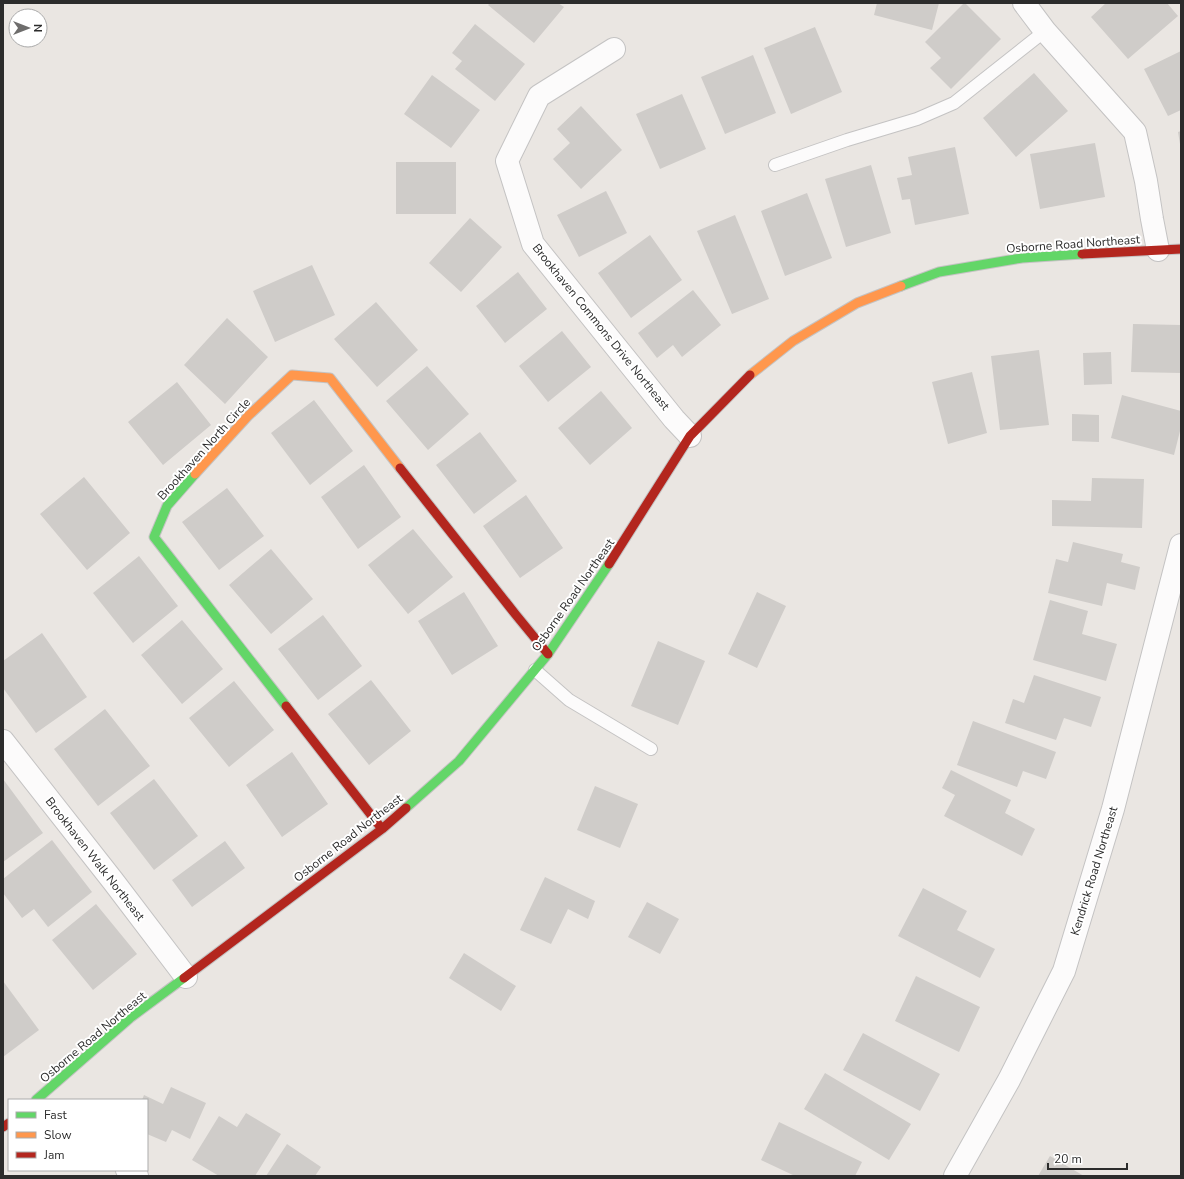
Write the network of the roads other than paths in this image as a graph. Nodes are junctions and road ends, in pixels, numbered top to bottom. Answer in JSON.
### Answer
{"nodes":[{"id":1,"x":1024,"y":3,"type":"edge"},
{"id":2,"x":1045,"y":31,"type":"junction"},
{"id":3,"x":614,"y":49,"type":"dead end"},
{"id":4,"x":775,"y":165,"type":"dead end"},
{"id":5,"x":1181,"y":249,"type":"edge"},
{"id":6,"x":1158,"y":250,"type":"junction"},
{"id":7,"x":690,"y":436,"type":"junction"},
{"id":8,"x":1181,"y":545,"type":"edge"},
{"id":9,"x":548,"y":654,"type":"junction"},
{"id":10,"x":535,"y":670,"type":"junction"},
{"id":11,"x":3,"y":741,"type":"edge"},
{"id":12,"x":651,"y":749,"type":"dead end"},
{"id":13,"x":382,"y":829,"type":"junction"},
{"id":14,"x":186,"y":977,"type":"junction"},
{"id":15,"x":37,"y":1099,"type":"edge"},
{"id":16,"x":955,"y":1176,"type":"edge"}],
"edges":[{"from":1,"to":2,"type":"street"},
{"from":2,"to":4,"type":"lane"},
{"from":2,"to":6,"type":"street"},
{"from":3,"to":7,"type":"street","name":"Brookhaven Commons Drive Northeast"},
{"from":5,"to":6,"type":"street","name":"Osborne Road Northeast"},
{"from":6,"to":7,"type":"street","name":"Osborne Road Northeast"},
{"from":7,"to":9,"type":"street","name":"Osborne Road Northeast"},
{"from":8,"to":16,"type":"street","name":"Kendrick Road Northeast"},
{"from":9,"to":10,"type":"street","name":"Osborne Road Northeast"},
{"from":9,"to":13,"type":"street","name":"Brookhaven North Circle"},
{"from":10,"to":12,"type":"lane"},
{"from":10,"to":13,"type":"street","name":"Osborne Road Northeast"},
{"from":11,"to":14,"type":"street","name":"Brookhaven Walk Northeast"},
{"from":13,"to":14,"type":"street","name":"Osborne Road Northeast"},
{"from":14,"to":15,"type":"street","name":"Osborne Road Northeast"}]}
